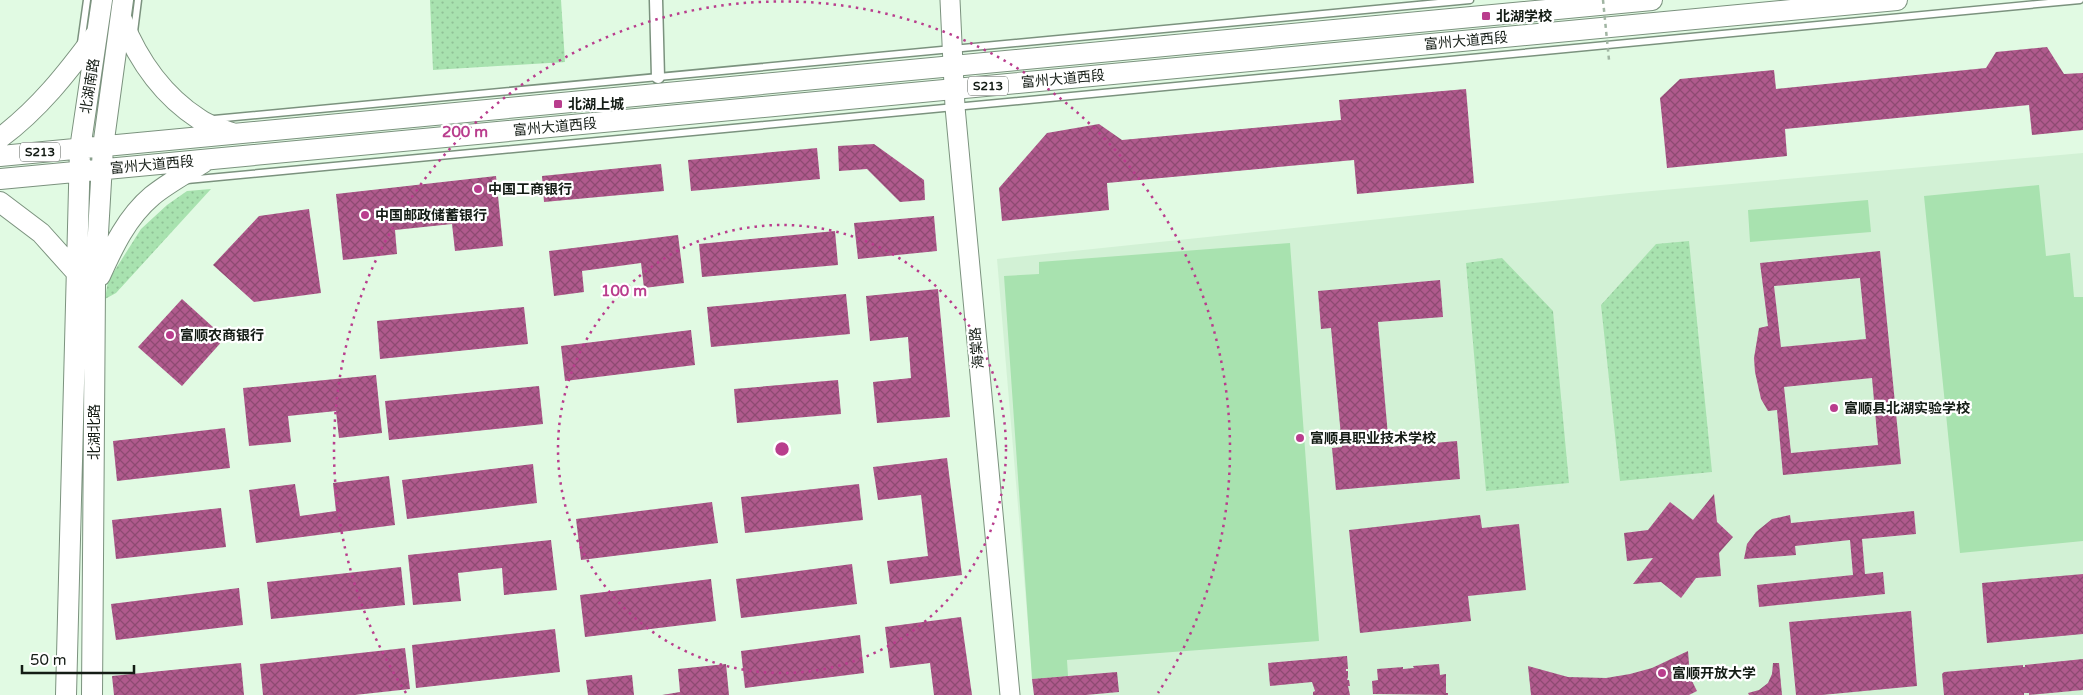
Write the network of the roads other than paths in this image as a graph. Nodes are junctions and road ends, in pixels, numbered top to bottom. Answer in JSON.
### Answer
{"nodes":[{"id":1,"x":87,"y":0,"type":"edge"},
{"id":2,"x":102,"y":0,"type":"edge"},
{"id":3,"x":138,"y":0,"type":"edge"},
{"id":4,"x":656,"y":0,"type":"edge"},
{"id":5,"x":950,"y":0,"type":"edge"},
{"id":6,"x":1470,"y":0,"type":"edge"},
{"id":7,"x":1652,"y":0,"type":"edge"},
{"id":8,"x":1898,"y":0,"type":"edge"},
{"id":9,"x":2080,"y":0,"type":"edge"},
{"id":10,"x":122,"y":9,"type":"edge"},
{"id":11,"x":98,"y":31,"type":"junction"},
{"id":12,"x":132,"y":45,"type":"junction"},
{"id":13,"x":78,"y":58,"type":"junction"},
{"id":14,"x":952,"y":58,"type":"junction"},
{"id":15,"x":658,"y":77,"type":"junction"},
{"id":16,"x":954,"y":98,"type":"junction"},
{"id":17,"x":200,"y":120,"type":"junction"},
{"id":18,"x":236,"y":134,"type":"junction"},
{"id":19,"x":0,"y":142,"type":"edge"},
{"id":20,"x":102,"y":147,"type":"junction"},
{"id":21,"x":80,"y":149,"type":"junction"},
{"id":22,"x":208,"y":160,"type":"junction"},
{"id":23,"x":101,"y":170,"type":"junction"},
{"id":24,"x":80,"y":172,"type":"junction"},
{"id":25,"x":0,"y":179,"type":"edge"},
{"id":26,"x":174,"y":181,"type":"junction"},
{"id":27,"x":0,"y":202,"type":"edge"},
{"id":28,"x":76,"y":272,"type":"junction"},
{"id":29,"x":96,"y":285,"type":"junction"},
{"id":30,"x":66,"y":695,"type":"edge"},
{"id":31,"x":92,"y":695,"type":"edge"},
{"id":32,"x":1010,"y":695,"type":"edge"}],
"edges":[{"from":1,"to":13,"type":"lane"},
{"from":2,"to":11,"type":"main road","name":"北湖南路"},
{"from":3,"to":12,"type":"lane"},
{"from":4,"to":15,"type":"street"},
{"from":5,"to":14,"type":"street","name":"海棠路"},
{"from":6,"to":14,"type":"lane"},
{"from":7,"to":14,"type":"main road","name":"富州大道西段","number":"S213"},
{"from":8,"to":16,"type":"main road","name":"富州大道西段","number":"S213"},
{"from":9,"to":16,"type":"lane"},
{"from":10,"to":12,"type":"main road"},
{"from":10,"to":20,"type":"main road","name":"北湖南路"},
{"from":11,"to":13,"type":"main road"},
{"from":11,"to":21,"type":"main road","name":"北湖南路"},
{"from":12,"to":17,"type":"main road"},
{"from":13,"to":19,"type":"main road"},
{"from":14,"to":15,"type":"lane"},
{"from":14,"to":16,"type":"street","name":"海棠路"},
{"from":14,"to":18,"type":"main road","name":"富州大道西段","number":"S213"},
{"from":15,"to":17,"type":"lane"},
{"from":16,"to":22,"type":"main road","name":"富州大道西段","number":"S213"},
{"from":16,"to":26,"type":"lane"},
{"from":16,"to":32,"type":"street","name":"海棠路"},
{"from":17,"to":18,"type":"main road"},
{"from":18,"to":20,"type":"main road","name":"富州大道西段","number":"S213"},
{"from":19,"to":21,"type":"main road","number":"S213"},
{"from":20,"to":21,"type":"main road","name":"富州大道西段","number":"S213"},
{"from":20,"to":23,"type":"main road","name":"北湖南路"},
{"from":21,"to":24,"type":"main road","name":"北湖南路"},
{"from":22,"to":23,"type":"main road","name":"富州大道西段","number":"S213"},
{"from":22,"to":26,"type":"main road"},
{"from":23,"to":24,"type":"main road","name":"富州大道西段","number":"S213"},
{"from":23,"to":29,"type":"main road","name":"北湖北路"},
{"from":24,"to":25,"type":"main road","number":"S213"},
{"from":24,"to":28,"type":"main road","name":"北湖北路"},
{"from":26,"to":29,"type":"main road"},
{"from":27,"to":28,"type":"main road"},
{"from":28,"to":30,"type":"main road","name":"北湖北路"},
{"from":29,"to":31,"type":"main road","name":"北湖北路"}]}
